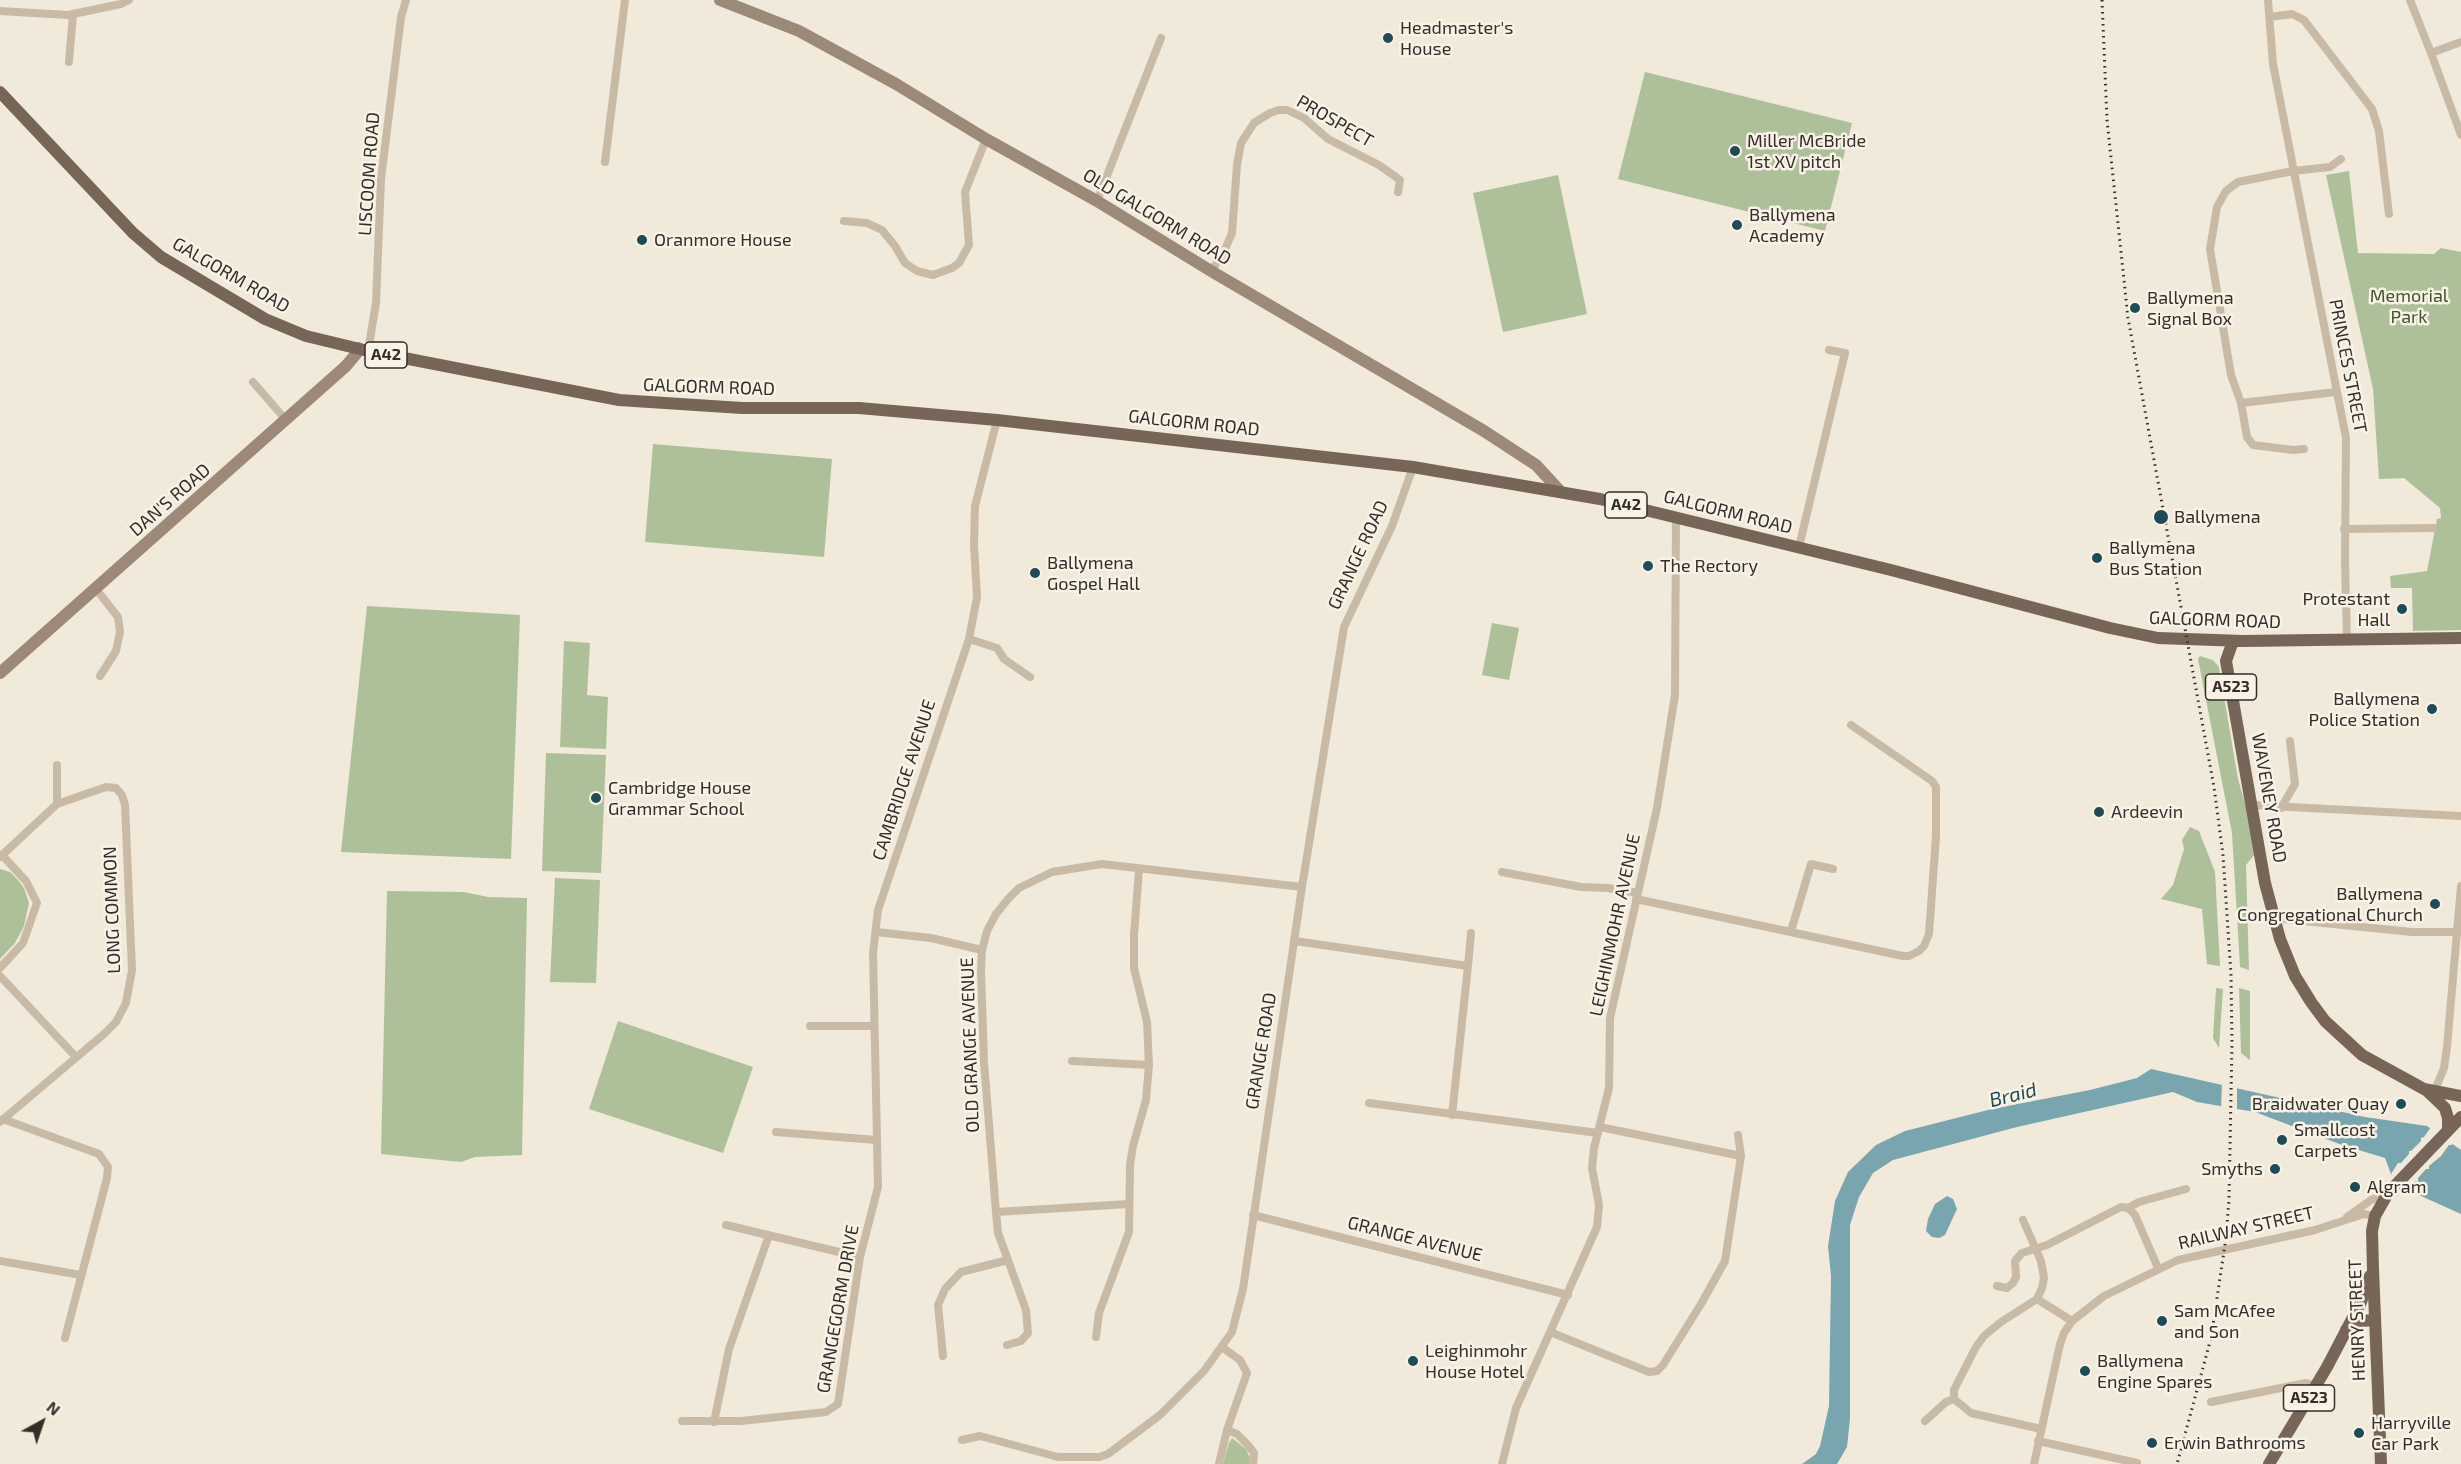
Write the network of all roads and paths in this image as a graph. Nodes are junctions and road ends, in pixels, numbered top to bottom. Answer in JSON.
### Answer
{"nodes":[{"id":1,"x":129,"y":0,"type":"edge"},
{"id":2,"x":406,"y":0,"type":"edge"},
{"id":3,"x":625,"y":0,"type":"edge"},
{"id":4,"x":720,"y":0,"type":"edge"},
{"id":5,"x":2268,"y":0,"type":"edge"},
{"id":6,"x":2410,"y":0,"type":"edge"},
{"id":7,"x":0,"y":11,"type":"edge"},
{"id":8,"x":74,"y":14,"type":"junction"},
{"id":9,"x":2270,"y":17,"type":"junction"},
{"id":10,"x":1161,"y":38,"type":"dead end"},
{"id":11,"x":2461,"y":42,"type":"edge"},
{"id":12,"x":2431,"y":53,"type":"junction"},
{"id":13,"x":69,"y":62,"type":"dead end"},
{"id":14,"x":0,"y":92,"type":"edge"},
{"id":15,"x":2461,"y":135,"type":"edge"},
{"id":16,"x":986,"y":140,"type":"junction"},
{"id":17,"x":2341,"y":159,"type":"dead end"},
{"id":18,"x":605,"y":162,"type":"dead end"},
{"id":19,"x":2293,"y":171,"type":"junction"},
{"id":20,"x":1398,"y":192,"type":"dead end"},
{"id":21,"x":1097,"y":201,"type":"junction"},
{"id":22,"x":2389,"y":214,"type":"dead end"},
{"id":23,"x":844,"y":221,"type":"dead end"},
{"id":24,"x":1211,"y":271,"type":"junction"},
{"id":25,"x":363,"y":350,"type":"junction"},
{"id":26,"x":1829,"y":350,"type":"dead end"},
{"id":27,"x":253,"y":382,"type":"dead end"},
{"id":28,"x":2337,"y":392,"type":"junction"},
{"id":29,"x":2241,"y":403,"type":"junction"},
{"id":30,"x":286,"y":420,"type":"junction"},
{"id":31,"x":997,"y":420,"type":"junction"},
{"id":32,"x":2304,"y":449,"type":"dead end"},
{"id":33,"x":1413,"y":467,"type":"junction"},
{"id":34,"x":1560,"y":490,"type":"junction"},
{"id":35,"x":1676,"y":517,"type":"junction"},
{"id":36,"x":2434,"y":528,"type":"dead end"},
{"id":37,"x":2344,"y":529,"type":"junction"},
{"id":38,"x":1799,"y":548,"type":"junction"},
{"id":39,"x":96,"y":589,"type":"junction"},
{"id":40,"x":2461,"y":638,"type":"edge"},
{"id":41,"x":969,"y":639,"type":"junction"},
{"id":42,"x":2211,"y":641,"type":"junction"},
{"id":43,"x":2233,"y":641,"type":"junction"},
{"id":44,"x":2347,"y":641,"type":"junction"},
{"id":45,"x":2226,"y":661,"type":"junction"},
{"id":46,"x":0,"y":673,"type":"edge"},
{"id":47,"x":100,"y":676,"type":"dead end"},
{"id":48,"x":1030,"y":677,"type":"dead end"},
{"id":49,"x":1851,"y":725,"type":"dead end"},
{"id":50,"x":2290,"y":741,"type":"dead end"},
{"id":51,"x":57,"y":765,"type":"dead end"},
{"id":52,"x":57,"y":804,"type":"junction"},
{"id":53,"x":2253,"y":806,"type":"junction"},
{"id":54,"x":2281,"y":808,"type":"junction"},
{"id":55,"x":2461,"y":816,"type":"edge"},
{"id":56,"x":1,"y":856,"type":"edge"},
{"id":57,"x":1139,"y":869,"type":"junction"},
{"id":58,"x":1833,"y":869,"type":"dead end"},
{"id":59,"x":1502,"y":872,"type":"dead end"},
{"id":60,"x":2461,"y":886,"type":"edge"},
{"id":61,"x":1302,"y":887,"type":"junction"},
{"id":62,"x":1637,"y":896,"type":"junction"},
{"id":63,"x":2274,"y":921,"type":"junction"},
{"id":64,"x":1791,"y":931,"type":"junction"},
{"id":65,"x":876,"y":932,"type":"junction"},
{"id":66,"x":2458,"y":932,"type":"edge"},
{"id":67,"x":1471,"y":933,"type":"dead end"},
{"id":68,"x":1294,"y":941,"type":"junction"},
{"id":69,"x":982,"y":950,"type":"junction"},
{"id":70,"x":1468,"y":966,"type":"junction"},
{"id":71,"x":0,"y":968,"type":"edge"},
{"id":72,"x":0,"y":976,"type":"edge"},
{"id":73,"x":810,"y":1026,"type":"dead end"},
{"id":74,"x":874,"y":1026,"type":"junction"},
{"id":75,"x":76,"y":1057,"type":"junction"},
{"id":76,"x":1072,"y":1061,"type":"dead end"},
{"id":77,"x":1149,"y":1065,"type":"junction"},
{"id":78,"x":2430,"y":1089,"type":"junction"},
{"id":79,"x":2461,"y":1096,"type":"edge"},
{"id":80,"x":1369,"y":1103,"type":"dead end"},
{"id":81,"x":1452,"y":1115,"type":"junction"},
{"id":82,"x":2461,"y":1117,"type":"edge"},
{"id":83,"x":2,"y":1120,"type":"edge"},
{"id":84,"x":1599,"y":1130,"type":"junction"},
{"id":85,"x":776,"y":1132,"type":"dead end"},
{"id":86,"x":2446,"y":1132,"type":"junction"},
{"id":87,"x":1738,"y":1135,"type":"dead end"},
{"id":88,"x":876,"y":1140,"type":"junction"},
{"id":89,"x":1741,"y":1156,"type":"junction"},
{"id":90,"x":2186,"y":1189,"type":"dead end"},
{"id":91,"x":2388,"y":1193,"type":"junction"},
{"id":92,"x":1129,"y":1204,"type":"junction"},
{"id":93,"x":2128,"y":1208,"type":"junction"},
{"id":94,"x":996,"y":1212,"type":"junction"},
{"id":95,"x":1253,"y":1215,"type":"junction"},
{"id":96,"x":2375,"y":1216,"type":"junction"},
{"id":97,"x":2344,"y":1219,"type":"junction"},
{"id":98,"x":2023,"y":1220,"type":"dead end"},
{"id":99,"x":726,"y":1225,"type":"dead end"},
{"id":100,"x":769,"y":1235,"type":"junction"},
{"id":101,"x":2035,"y":1247,"type":"junction"},
{"id":102,"x":860,"y":1257,"type":"junction"},
{"id":103,"x":1008,"y":1260,"type":"junction"},
{"id":104,"x":0,"y":1261,"type":"edge"},
{"id":105,"x":2158,"y":1268,"type":"junction"},
{"id":106,"x":2373,"y":1269,"type":"junction"},
{"id":107,"x":81,"y":1275,"type":"junction"},
{"id":108,"x":1996,"y":1286,"type":"dead end"},
{"id":109,"x":1568,"y":1295,"type":"junction"},
{"id":110,"x":2037,"y":1299,"type":"junction"},
{"id":111,"x":2375,"y":1320,"type":"junction"},
{"id":112,"x":2072,"y":1322,"type":"junction"},
{"id":113,"x":2346,"y":1330,"type":"junction"},
{"id":114,"x":1550,"y":1332,"type":"junction"},
{"id":115,"x":1096,"y":1337,"type":"dead end"},
{"id":116,"x":64,"y":1338,"type":"dead end"},
{"id":117,"x":1007,"y":1345,"type":"dead end"},
{"id":118,"x":1223,"y":1348,"type":"junction"},
{"id":119,"x":943,"y":1356,"type":"dead end"},
{"id":120,"x":2316,"y":1386,"type":"junction"},
{"id":121,"x":1954,"y":1399,"type":"junction"},
{"id":122,"x":2211,"y":1402,"type":"dead end"},
{"id":123,"x":682,"y":1421,"type":"dead end"},
{"id":124,"x":1925,"y":1421,"type":"dead end"},
{"id":125,"x":714,"y":1422,"type":"junction"},
{"id":126,"x":2041,"y":1429,"type":"junction"},
{"id":127,"x":1227,"y":1430,"type":"junction"},
{"id":128,"x":962,"y":1440,"type":"dead end"},
{"id":129,"x":2038,"y":1441,"type":"junction"},
{"id":130,"x":2137,"y":1463,"type":"edge"},
{"id":131,"x":1218,"y":1464,"type":"edge"},
{"id":132,"x":1253,"y":1464,"type":"edge"},
{"id":133,"x":1503,"y":1464,"type":"edge"},
{"id":134,"x":2034,"y":1464,"type":"edge"},
{"id":135,"x":2269,"y":1464,"type":"edge"},
{"id":136,"x":2381,"y":1464,"type":"edge"}],
"edges":[{"from":1,"to":8,"type":"street"},
{"from":2,"to":25,"type":"street","name":"LISCOOM ROAD"},
{"from":3,"to":18,"type":"street"},
{"from":4,"to":16,"type":"street","name":"OLD GALGORM ROAD"},
{"from":5,"to":9,"type":"street","name":"PRINCES STREET"},
{"from":6,"to":12,"type":"street"},
{"from":7,"to":8,"type":"street"},
{"from":8,"to":13,"type":"street"},
{"from":9,"to":19,"type":"street","name":"PRINCES STREET"},
{"from":9,"to":22,"type":"street"},
{"from":10,"to":21,"type":"street"},
{"from":11,"to":12,"type":"street"},
{"from":12,"to":15,"type":"street"},
{"from":14,"to":25,"type":"main road","name":"GALGORM ROAD","number":"A42"},
{"from":16,"to":21,"type":"street","name":"OLD GALGORM ROAD"},
{"from":16,"to":23,"type":"street"},
{"from":17,"to":19,"type":"street"},
{"from":19,"to":28,"type":"street","name":"PRINCES STREET"},
{"from":19,"to":29,"type":"street"},
{"from":20,"to":24,"type":"street","name":"PROSPECT"},
{"from":21,"to":24,"type":"street","name":"OLD GALGORM ROAD"},
{"from":24,"to":34,"type":"street","name":"OLD GALGORM ROAD"},
{"from":25,"to":30,"type":"street","name":"DAN'S ROAD"},
{"from":25,"to":31,"type":"main road","name":"GALGORM ROAD","number":"A42"},
{"from":26,"to":38,"type":"street"},
{"from":27,"to":30,"type":"street"},
{"from":28,"to":29,"type":"street"},
{"from":28,"to":37,"type":"street","name":"PRINCES STREET"},
{"from":29,"to":32,"type":"street"},
{"from":30,"to":39,"type":"street","name":"DAN'S ROAD"},
{"from":31,"to":33,"type":"main road","name":"GALGORM ROAD","number":"A42"},
{"from":31,"to":41,"type":"street","name":"CAMBRIDGE AVENUE"},
{"from":33,"to":34,"type":"main road","name":"GALGORM ROAD","number":"A42"},
{"from":33,"to":61,"type":"street","name":"GRANGE ROAD"},
{"from":34,"to":35,"type":"main road","name":"GALGORM ROAD","number":"A42"},
{"from":35,"to":38,"type":"main road","name":"GALGORM ROAD","number":"A42"},
{"from":35,"to":62,"type":"street","name":"LEIGHINMOHR AVENUE"},
{"from":36,"to":37,"type":"street"},
{"from":37,"to":44,"type":"street","name":"PRINCES STREET"},
{"from":38,"to":42,"type":"main road","name":"GALGORM ROAD","number":"A42"},
{"from":39,"to":46,"type":"street","name":"DAN'S ROAD"},
{"from":39,"to":47,"type":"street"},
{"from":40,"to":44,"type":"main road","name":"GALGORM ROAD","number":"A42"},
{"from":41,"to":48,"type":"street"},
{"from":41,"to":65,"type":"street","name":"CAMBRIDGE AVENUE"},
{"from":42,"to":43,"type":"main road","name":"GALGORM ROAD","number":"A42"},
{"from":42,"to":45,"type":"main road","name":"WAVENEY ROAD","number":"A523"},
{"from":43,"to":44,"type":"main road","name":"GALGORM ROAD","number":"A42"},
{"from":43,"to":45,"type":"main road","name":"WAVENEY ROAD","number":"A523"},
{"from":45,"to":53,"type":"main road","name":"WAVENEY ROAD","number":"A523"},
{"from":49,"to":64,"type":"street"},
{"from":50,"to":54,"type":"street"},
{"from":51,"to":52,"type":"street"},
{"from":52,"to":56,"type":"street"},
{"from":52,"to":75,"type":"street","name":"LONG COMMON"},
{"from":53,"to":54,"type":"street"},
{"from":53,"to":63,"type":"main road","name":"WAVENEY ROAD","number":"A523"},
{"from":54,"to":55,"type":"street"},
{"from":56,"to":71,"type":"street"},
{"from":57,"to":61,"type":"street","name":"OLD GRANGE AVENUE"},
{"from":57,"to":69,"type":"street","name":"OLD GRANGE AVENUE"},
{"from":57,"to":77,"type":"street"},
{"from":58,"to":64,"type":"street"},
{"from":59,"to":62,"type":"street"},
{"from":60,"to":66,"type":"street"},
{"from":61,"to":68,"type":"street","name":"GRANGE ROAD"},
{"from":62,"to":64,"type":"street"},
{"from":62,"to":84,"type":"street","name":"LEIGHINMOHR AVENUE"},
{"from":63,"to":66,"type":"street"},
{"from":63,"to":78,"type":"main road","name":"WAVENEY ROAD","number":"A523"},
{"from":65,"to":69,"type":"street"},
{"from":65,"to":74,"type":"street","name":"GRANGEGORM DRIVE"},
{"from":66,"to":78,"type":"street"},
{"from":67,"to":70,"type":"street"},
{"from":68,"to":70,"type":"street"},
{"from":68,"to":95,"type":"street","name":"GRANGE ROAD"},
{"from":69,"to":94,"type":"street","name":"OLD GRANGE AVENUE"},
{"from":70,"to":81,"type":"street"},
{"from":72,"to":75,"type":"street"},
{"from":73,"to":74,"type":"street"},
{"from":74,"to":88,"type":"street","name":"GRANGEGORM DRIVE"},
{"from":75,"to":83,"type":"street","name":"LONG COMMON"},
{"from":76,"to":77,"type":"street"},
{"from":77,"to":92,"type":"street"},
{"from":78,"to":79,"type":"main road","name":"WAVENEY ROAD","number":"A523"},
{"from":78,"to":86,"type":"main road"},
{"from":80,"to":81,"type":"street"},
{"from":81,"to":84,"type":"street"},
{"from":82,"to":86,"type":"main road","number":"A523"},
{"from":83,"to":107,"type":"street"},
{"from":84,"to":89,"type":"street"},
{"from":84,"to":109,"type":"street","name":"LEIGHINMOHR AVENUE"},
{"from":85,"to":88,"type":"street"},
{"from":86,"to":91,"type":"main road","name":"HENRY STREET","number":"A523"},
{"from":87,"to":89,"type":"street"},
{"from":88,"to":102,"type":"street","name":"GRANGEGORM DRIVE"},
{"from":89,"to":114,"type":"street"},
{"from":90,"to":93,"type":"street"},
{"from":91,"to":96,"type":"main road","name":"HENRY STREET","number":"A523"},
{"from":91,"to":97,"type":"street"},
{"from":92,"to":94,"type":"street"},
{"from":92,"to":115,"type":"street"},
{"from":93,"to":101,"type":"street"},
{"from":93,"to":105,"type":"street"},
{"from":94,"to":103,"type":"street","name":"OLD GRANGE AVENUE"},
{"from":95,"to":109,"type":"street","name":"GRANGE AVENUE"},
{"from":95,"to":118,"type":"street","name":"GRANGE ROAD"},
{"from":96,"to":97,"type":"street","name":"RAILWAY STREET"},
{"from":96,"to":106,"type":"main road","name":"HENRY STREET","number":"A523"},
{"from":97,"to":105,"type":"street","name":"RAILWAY STREET"},
{"from":98,"to":101,"type":"street"},
{"from":99,"to":100,"type":"street"},
{"from":100,"to":102,"type":"street"},
{"from":100,"to":125,"type":"street"},
{"from":101,"to":108,"type":"street"},
{"from":101,"to":110,"type":"street"},
{"from":102,"to":125,"type":"street","name":"GRANGEGORM DRIVE"},
{"from":103,"to":117,"type":"street","name":"OLD GRANGE AVENUE"},
{"from":103,"to":119,"type":"street"},
{"from":104,"to":107,"type":"street"},
{"from":105,"to":112,"type":"street","name":"RAILWAY STREET"},
{"from":106,"to":111,"type":"main road","name":"HENRY STREET","number":"A523"},
{"from":106,"to":113,"type":"main road","number":"A523"},
{"from":107,"to":116,"type":"street"},
{"from":109,"to":114,"type":"street","name":"LEIGHINMOHR AVENUE"},
{"from":110,"to":112,"type":"street"},
{"from":110,"to":121,"type":"street"},
{"from":111,"to":113,"type":"main road"},
{"from":111,"to":136,"type":"main road","name":"HENRY STREET","number":"A523"},
{"from":112,"to":126,"type":"street","name":"RAILWAY STREET"},
{"from":113,"to":120,"type":"main road","number":"A523"},
{"from":114,"to":133,"type":"street","name":"LEIGHINMOHR AVENUE"},
{"from":118,"to":127,"type":"street"},
{"from":118,"to":128,"type":"street","name":"GRANGE ROAD"},
{"from":120,"to":122,"type":"street"},
{"from":120,"to":135,"type":"main road","number":"A523"},
{"from":121,"to":124,"type":"street"},
{"from":121,"to":126,"type":"street"},
{"from":123,"to":125,"type":"street","name":"GRANGEGORM DRIVE"},
{"from":126,"to":129,"type":"street","name":"RAILWAY STREET"},
{"from":127,"to":131,"type":"street"},
{"from":127,"to":132,"type":"street"},
{"from":129,"to":130,"type":"street"},
{"from":129,"to":134,"type":"street","name":"RAILWAY STREET"}]}
